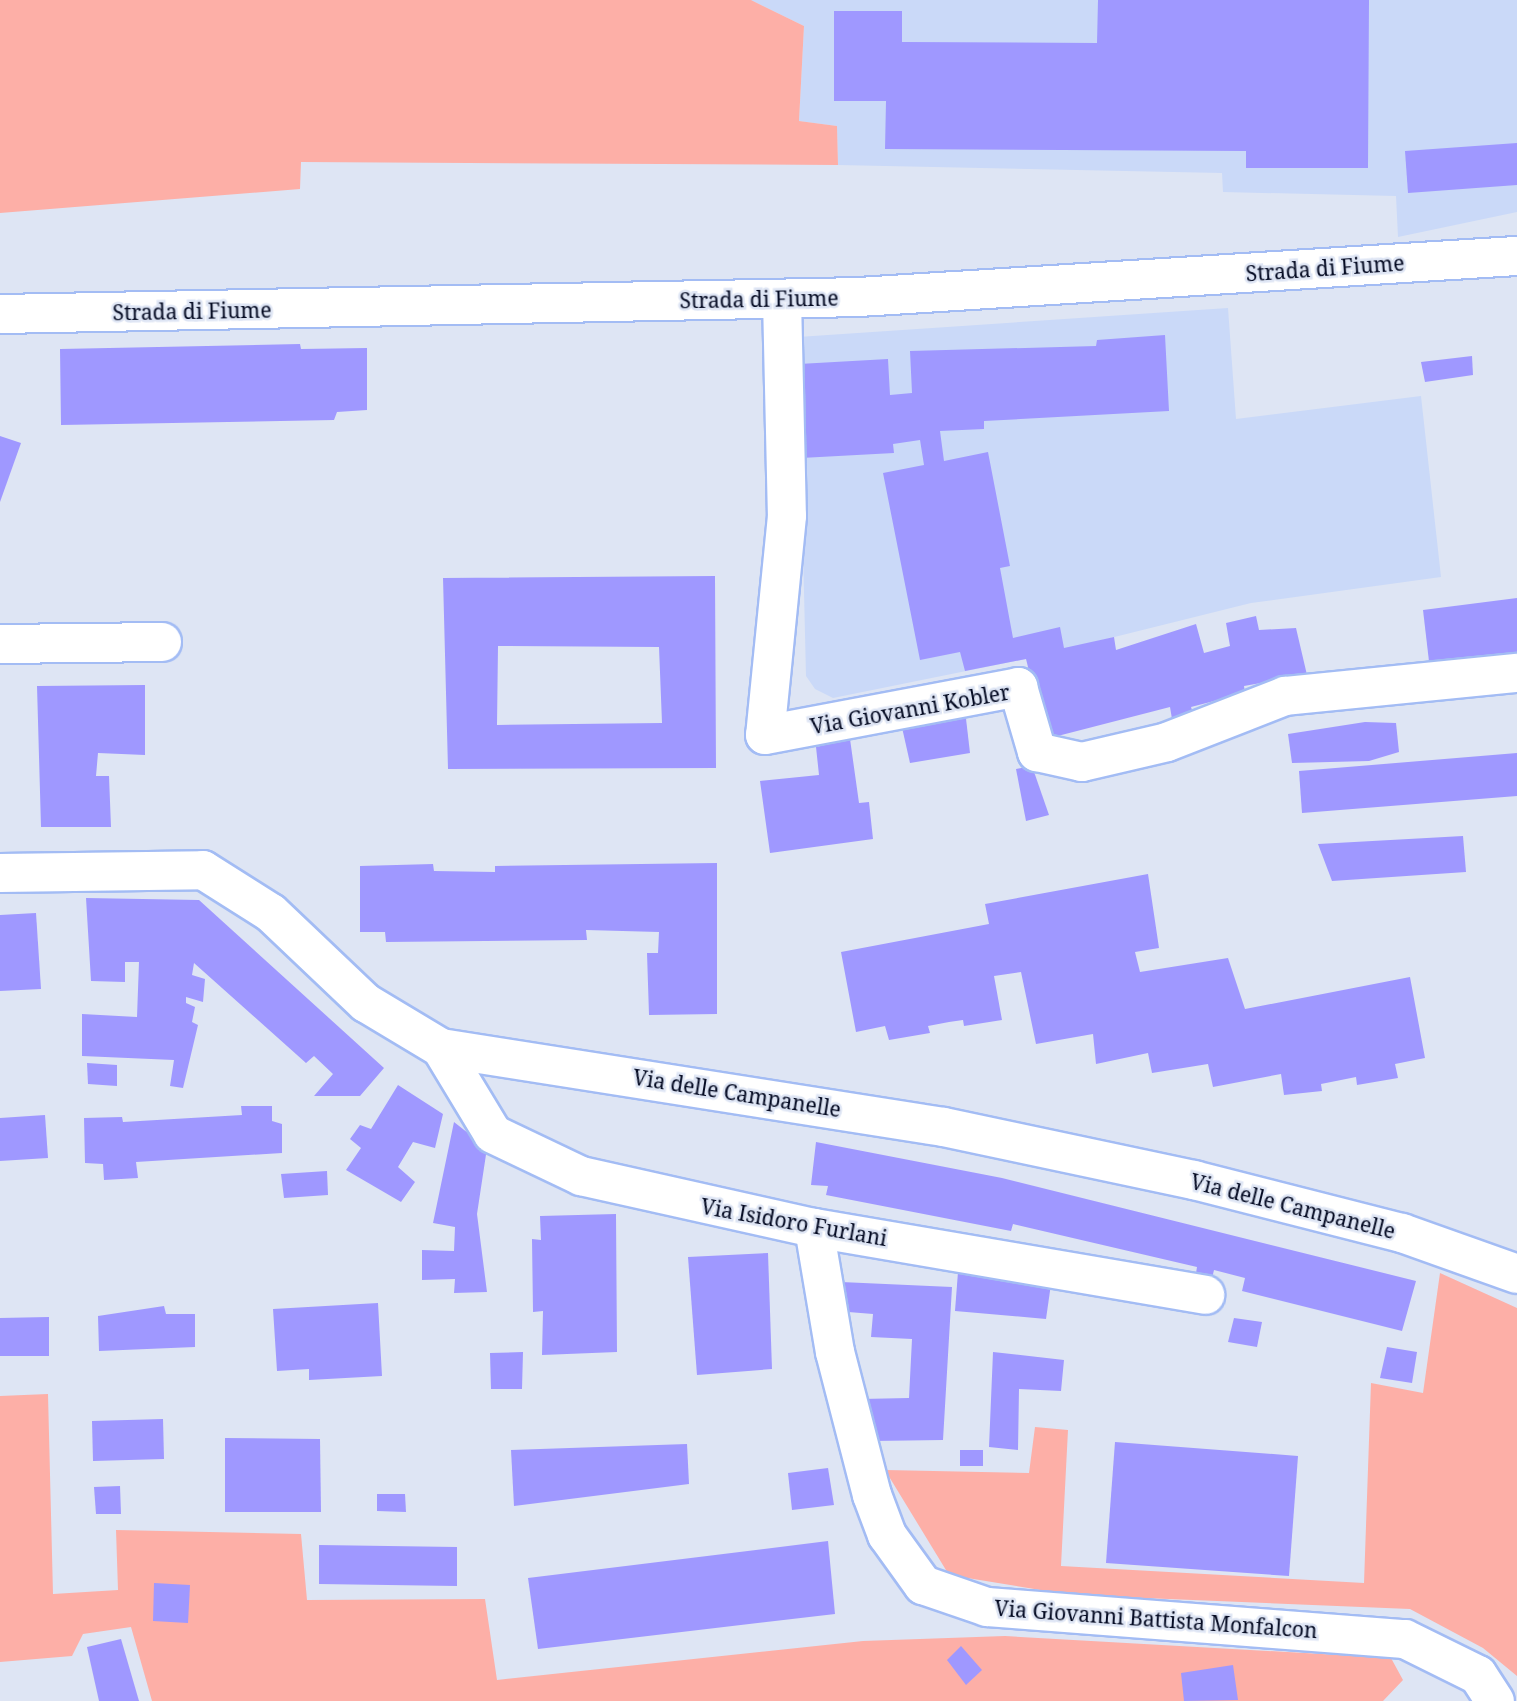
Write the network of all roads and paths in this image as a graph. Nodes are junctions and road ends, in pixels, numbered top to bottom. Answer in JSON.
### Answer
{"nodes":[{"id":1,"x":1513,"y":255,"type":"edge"},
{"id":2,"x":782,"y":299,"type":"junction"},
{"id":3,"x":0,"y":314,"type":"edge"},
{"id":4,"x":162,"y":642,"type":"dead end"},
{"id":5,"x":0,"y":644,"type":"edge"},
{"id":6,"x":1517,"y":673,"type":"edge"},
{"id":7,"x":0,"y":873,"type":"edge"},
{"id":8,"x":440,"y":1048,"type":"junction"},
{"id":9,"x":814,"y":1228,"type":"junction"},
{"id":10,"x":1517,"y":1274,"type":"edge"},
{"id":11,"x":1205,"y":1296,"type":"dead end"},
{"id":12,"x":1495,"y":1701,"type":"edge"}],
"edges":[{"from":1,"to":2,"type":"street","name":"Strada di Fiume"},
{"from":2,"to":3,"type":"street","name":"Strada di Fiume"},
{"from":2,"to":6,"type":"street","name":"Via Giovanni Kobler"},
{"from":4,"to":5,"type":"street"},
{"from":7,"to":8,"type":"street","name":"Via delle Campanelle"},
{"from":8,"to":9,"type":"street","name":"Via Isidoro Furlani"},
{"from":8,"to":10,"type":"street","name":"Via delle Campanelle"},
{"from":9,"to":11,"type":"street","name":"Via Isidoro Furlani"},
{"from":9,"to":12,"type":"street","name":"Via Giovanni Battista Monfalcon"}]}
